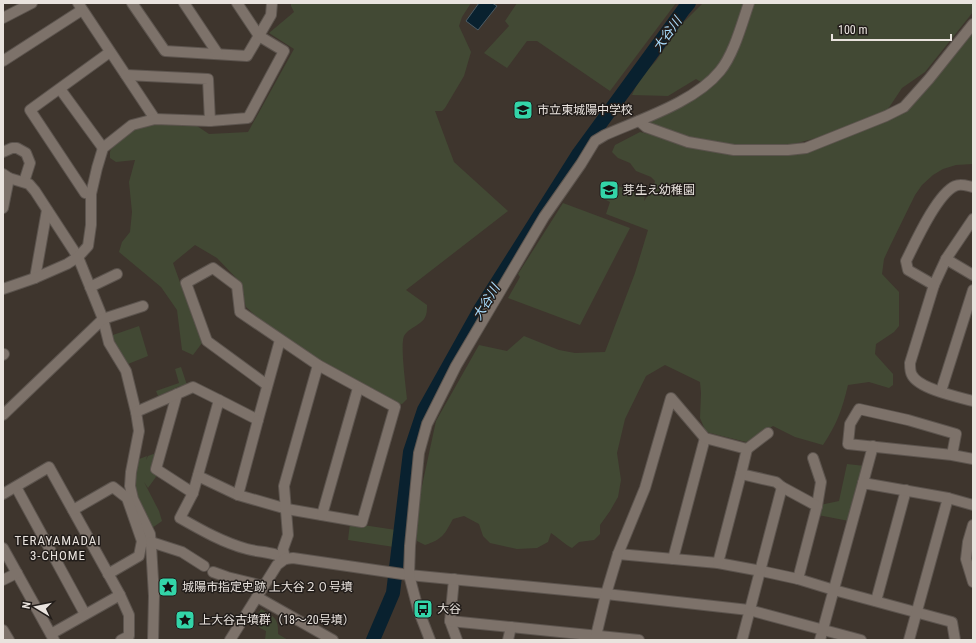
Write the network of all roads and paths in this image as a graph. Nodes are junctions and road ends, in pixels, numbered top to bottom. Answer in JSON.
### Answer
{"nodes":[{"id":1,"x":32,"y":3,"type":"edge"},
{"id":2,"x":132,"y":3,"type":"edge"},
{"id":3,"x":184,"y":3,"type":"edge"},
{"id":4,"x":237,"y":3,"type":"edge"},
{"id":5,"x":272,"y":3,"type":"edge"},
{"id":6,"x":749,"y":3,"type":"edge"},
{"id":7,"x":80,"y":6,"type":"edge"},
{"id":8,"x":3,"y":18,"type":"edge"},
{"id":9,"x":973,"y":24,"type":"edge"},
{"id":10,"x":259,"y":36,"type":"junction"},
{"id":11,"x":110,"y":52,"type":"junction"},
{"id":12,"x":218,"y":54,"type":"junction"},
{"id":13,"x":3,"y":61,"type":"edge"},
{"id":14,"x":126,"y":75,"type":"junction"},
{"id":15,"x":60,"y":89,"type":"junction"},
{"id":16,"x":154,"y":119,"type":"junction"},
{"id":17,"x":639,"y":120,"type":"junction"},
{"id":18,"x":210,"y":121,"type":"junction"},
{"id":19,"x":103,"y":148,"type":"junction"},
{"id":20,"x":3,"y":152,"type":"edge"},
{"id":21,"x":6,"y":176,"type":"edge"},
{"id":22,"x":24,"y":182,"type":"junction"},
{"id":23,"x":973,"y":187,"type":"edge"},
{"id":24,"x":91,"y":194,"type":"junction"},
{"id":25,"x":3,"y":208,"type":"edge"},
{"id":26,"x":47,"y":210,"type":"junction"},
{"id":27,"x":973,"y":219,"type":"edge"},
{"id":28,"x":78,"y":258,"type":"junction"},
{"id":29,"x":946,"y":259,"type":"junction"},
{"id":30,"x":117,"y":274,"type":"dead end"},
{"id":31,"x":973,"y":275,"type":"edge"},
{"id":32,"x":35,"y":278,"type":"junction"},
{"id":33,"x":934,"y":285,"type":"junction"},
{"id":34,"x":90,"y":287,"type":"junction"},
{"id":35,"x":3,"y":289,"type":"edge"},
{"id":36,"x":973,"y":290,"type":"edge"},
{"id":37,"x":143,"y":306,"type":"dead end"},
{"id":38,"x":103,"y":319,"type":"junction"},
{"id":39,"x":280,"y":340,"type":"junction"},
{"id":40,"x":318,"y":365,"type":"junction"},
{"id":41,"x":267,"y":385,"type":"junction"},
{"id":42,"x":358,"y":388,"type":"junction"},
{"id":43,"x":941,"y":391,"type":"junction"},
{"id":44,"x":177,"y":394,"type":"junction"},
{"id":45,"x":219,"y":400,"type":"junction"},
{"id":46,"x":973,"y":401,"type":"edge"},
{"id":47,"x":136,"y":412,"type":"junction"},
{"id":48,"x":3,"y":415,"type":"edge"},
{"id":49,"x":258,"y":420,"type":"junction"},
{"id":50,"x":768,"y":433,"type":"dead end"},
{"id":51,"x":704,"y":438,"type":"junction"},
{"id":52,"x":873,"y":446,"type":"junction"},
{"id":53,"x":747,"y":449,"type":"junction"},
{"id":54,"x":952,"y":455,"type":"junction"},
{"id":55,"x":813,"y":458,"type":"dead end"},
{"id":56,"x":973,"y":459,"type":"edge"},
{"id":57,"x":742,"y":474,"type":"junction"},
{"id":58,"x":198,"y":476,"type":"junction"},
{"id":59,"x":863,"y":482,"type":"junction"},
{"id":60,"x":16,"y":486,"type":"junction"},
{"id":61,"x":782,"y":487,"type":"junction"},
{"id":62,"x":906,"y":490,"type":"junction"},
{"id":63,"x":193,"y":493,"type":"junction"},
{"id":64,"x":3,"y":494,"type":"edge"},
{"id":65,"x":238,"y":495,"type":"junction"},
{"id":66,"x":948,"y":498,"type":"junction"},
{"id":67,"x":817,"y":506,"type":"junction"},
{"id":68,"x":973,"y":506,"type":"edge"},
{"id":69,"x":287,"y":509,"type":"junction"},
{"id":70,"x":73,"y":510,"type":"junction"},
{"id":71,"x":322,"y":515,"type":"junction"},
{"id":72,"x":973,"y":525,"type":"edge"},
{"id":73,"x":970,"y":541,"type":"edge"},
{"id":74,"x":151,"y":542,"type":"junction"},
{"id":75,"x":3,"y":548,"type":"edge"},
{"id":76,"x":618,"y":554,"type":"junction"},
{"id":77,"x":285,"y":559,"type":"junction"},
{"id":78,"x":673,"y":559,"type":"junction"},
{"id":79,"x":718,"y":563,"type":"junction"},
{"id":80,"x":204,"y":566,"type":"dead end"},
{"id":81,"x":761,"y":571,"type":"junction"},
{"id":82,"x":213,"y":572,"type":"dead end"},
{"id":83,"x":17,"y":573,"type":"junction"},
{"id":84,"x":108,"y":574,"type":"junction"},
{"id":85,"x":401,"y":574,"type":"junction"},
{"id":86,"x":798,"y":579,"type":"junction"},
{"id":87,"x":3,"y":580,"type":"edge"},
{"id":88,"x":454,"y":580,"type":"junction"},
{"id":89,"x":973,"y":582,"type":"edge"},
{"id":90,"x":263,"y":586,"type":"junction"},
{"id":91,"x":834,"y":590,"type":"junction"},
{"id":92,"x":606,"y":594,"type":"junction"},
{"id":93,"x":120,"y":595,"type":"junction"},
{"id":94,"x":257,"y":597,"type":"junction"},
{"id":95,"x":876,"y":601,"type":"junction"},
{"id":96,"x":749,"y":610,"type":"junction"},
{"id":97,"x":917,"y":612,"type":"junction"},
{"id":98,"x":85,"y":614,"type":"junction"},
{"id":99,"x":450,"y":621,"type":"junction"},
{"id":100,"x":511,"y":627,"type":"junction"},
{"id":101,"x":3,"y":630,"type":"edge"},
{"id":102,"x":822,"y":635,"type":"edge"},
{"id":103,"x":552,"y":636,"type":"edge"},
{"id":104,"x":52,"y":637,"type":"edge"},
{"id":105,"x":596,"y":638,"type":"edge"},
{"id":106,"x":126,"y":639,"type":"edge"},
{"id":107,"x":8,"y":640,"type":"edge"},
{"id":108,"x":152,"y":640,"type":"edge"},
{"id":109,"x":230,"y":640,"type":"edge"},
{"id":110,"x":333,"y":640,"type":"edge"},
{"id":111,"x":430,"y":640,"type":"edge"},
{"id":112,"x":457,"y":640,"type":"edge"},
{"id":113,"x":508,"y":640,"type":"edge"},
{"id":114,"x":640,"y":640,"type":"edge"},
{"id":115,"x":742,"y":640,"type":"edge"},
{"id":116,"x":861,"y":640,"type":"edge"},
{"id":117,"x":909,"y":640,"type":"edge"},
{"id":118,"x":955,"y":640,"type":"edge"}],
"edges":[{"from":1,"to":8,"type":"street"},
{"from":2,"to":12,"type":"street"},
{"from":3,"to":12,"type":"street"},
{"from":4,"to":10,"type":"street"},
{"from":5,"to":10,"type":"street"},
{"from":6,"to":17,"type":"street"},
{"from":7,"to":11,"type":"street"},
{"from":7,"to":13,"type":"street"},
{"from":9,"to":17,"type":"street"},
{"from":10,"to":12,"type":"street"},
{"from":10,"to":18,"type":"street"},
{"from":11,"to":14,"type":"street"},
{"from":11,"to":15,"type":"street"},
{"from":14,"to":16,"type":"street"},
{"from":14,"to":18,"type":"street"},
{"from":15,"to":19,"type":"street"},
{"from":15,"to":24,"type":"street"},
{"from":16,"to":18,"type":"street"},
{"from":16,"to":19,"type":"street"},
{"from":17,"to":85,"type":"street"},
{"from":19,"to":24,"type":"street"},
{"from":20,"to":22,"type":"street"},
{"from":21,"to":22,"type":"street"},
{"from":21,"to":25,"type":"street"},
{"from":22,"to":26,"type":"street"},
{"from":23,"to":33,"type":"street"},
{"from":24,"to":28,"type":"street"},
{"from":26,"to":28,"type":"street"},
{"from":26,"to":32,"type":"street"},
{"from":27,"to":29,"type":"street"},
{"from":28,"to":32,"type":"street"},
{"from":28,"to":34,"type":"street"},
{"from":29,"to":31,"type":"street"},
{"from":29,"to":33,"type":"street"},
{"from":30,"to":34,"type":"street"},
{"from":32,"to":35,"type":"street"},
{"from":33,"to":43,"type":"street"},
{"from":34,"to":38,"type":"street"},
{"from":36,"to":43,"type":"street"},
{"from":37,"to":38,"type":"street"},
{"from":38,"to":47,"type":"street"},
{"from":38,"to":48,"type":"street"},
{"from":39,"to":40,"type":"street"},
{"from":39,"to":41,"type":"street"},
{"from":39,"to":41,"type":"street"},
{"from":40,"to":42,"type":"street"},
{"from":40,"to":69,"type":"street"},
{"from":41,"to":49,"type":"street"},
{"from":42,"to":71,"type":"street"},
{"from":42,"to":71,"type":"street"},
{"from":43,"to":46,"type":"street"},
{"from":44,"to":45,"type":"street"},
{"from":44,"to":47,"type":"street"},
{"from":44,"to":63,"type":"street"},
{"from":45,"to":49,"type":"street"},
{"from":45,"to":58,"type":"street"},
{"from":47,"to":74,"type":"street"},
{"from":49,"to":65,"type":"street"},
{"from":50,"to":53,"type":"street"},
{"from":51,"to":53,"type":"street"},
{"from":51,"to":76,"type":"street"},
{"from":51,"to":78,"type":"street"},
{"from":52,"to":54,"type":"street"},
{"from":52,"to":54,"type":"street"},
{"from":52,"to":59,"type":"street"},
{"from":53,"to":57,"type":"street"},
{"from":54,"to":56,"type":"street"},
{"from":55,"to":67,"type":"street"},
{"from":57,"to":61,"type":"street"},
{"from":57,"to":79,"type":"street"},
{"from":58,"to":63,"type":"street"},
{"from":58,"to":65,"type":"street"},
{"from":59,"to":62,"type":"street"},
{"from":59,"to":91,"type":"street"},
{"from":60,"to":64,"type":"street"},
{"from":60,"to":70,"type":"street"},
{"from":60,"to":98,"type":"street"},
{"from":61,"to":67,"type":"street"},
{"from":61,"to":81,"type":"street"},
{"from":62,"to":66,"type":"street"},
{"from":62,"to":95,"type":"street"},
{"from":63,"to":77,"type":"street"},
{"from":65,"to":69,"type":"street"},
{"from":66,"to":68,"type":"street"},
{"from":66,"to":97,"type":"street"},
{"from":67,"to":86,"type":"street"},
{"from":69,"to":71,"type":"street"},
{"from":69,"to":77,"type":"street"},
{"from":70,"to":84,"type":"street"},
{"from":70,"to":84,"type":"street"},
{"from":72,"to":73,"type":"street"},
{"from":73,"to":89,"type":"street"},
{"from":74,"to":80,"type":"street"},
{"from":74,"to":108,"type":"street"},
{"from":75,"to":83,"type":"street"},
{"from":76,"to":78,"type":"street"},
{"from":76,"to":92,"type":"street"},
{"from":77,"to":85,"type":"street"},
{"from":77,"to":90,"type":"street"},
{"from":78,"to":79,"type":"street"},
{"from":79,"to":81,"type":"street"},
{"from":81,"to":86,"type":"street"},
{"from":81,"to":96,"type":"street"},
{"from":82,"to":90,"type":"street"},
{"from":83,"to":87,"type":"street"},
{"from":83,"to":104,"type":"street"},
{"from":84,"to":93,"type":"street"},
{"from":85,"to":88,"type":"street"},
{"from":85,"to":111,"type":"street"},
{"from":86,"to":91,"type":"street"},
{"from":88,"to":92,"type":"street"},
{"from":88,"to":99,"type":"street"},
{"from":90,"to":94,"type":"street"},
{"from":91,"to":95,"type":"street"},
{"from":91,"to":102,"type":"street"},
{"from":92,"to":96,"type":"street"},
{"from":92,"to":105,"type":"street"},
{"from":93,"to":98,"type":"street"},
{"from":93,"to":106,"type":"street"},
{"from":94,"to":109,"type":"street"},
{"from":94,"to":110,"type":"street"},
{"from":95,"to":97,"type":"street"},
{"from":96,"to":102,"type":"street"},
{"from":96,"to":115,"type":"street"},
{"from":97,"to":117,"type":"street"},
{"from":97,"to":118,"type":"street"},
{"from":98,"to":104,"type":"street"},
{"from":99,"to":100,"type":"street"},
{"from":99,"to":112,"type":"street"},
{"from":100,"to":103,"type":"street"},
{"from":100,"to":113,"type":"street"},
{"from":101,"to":107,"type":"street"},
{"from":102,"to":116,"type":"street"},
{"from":103,"to":105,"type":"street"},
{"from":105,"to":114,"type":"street"}]}
